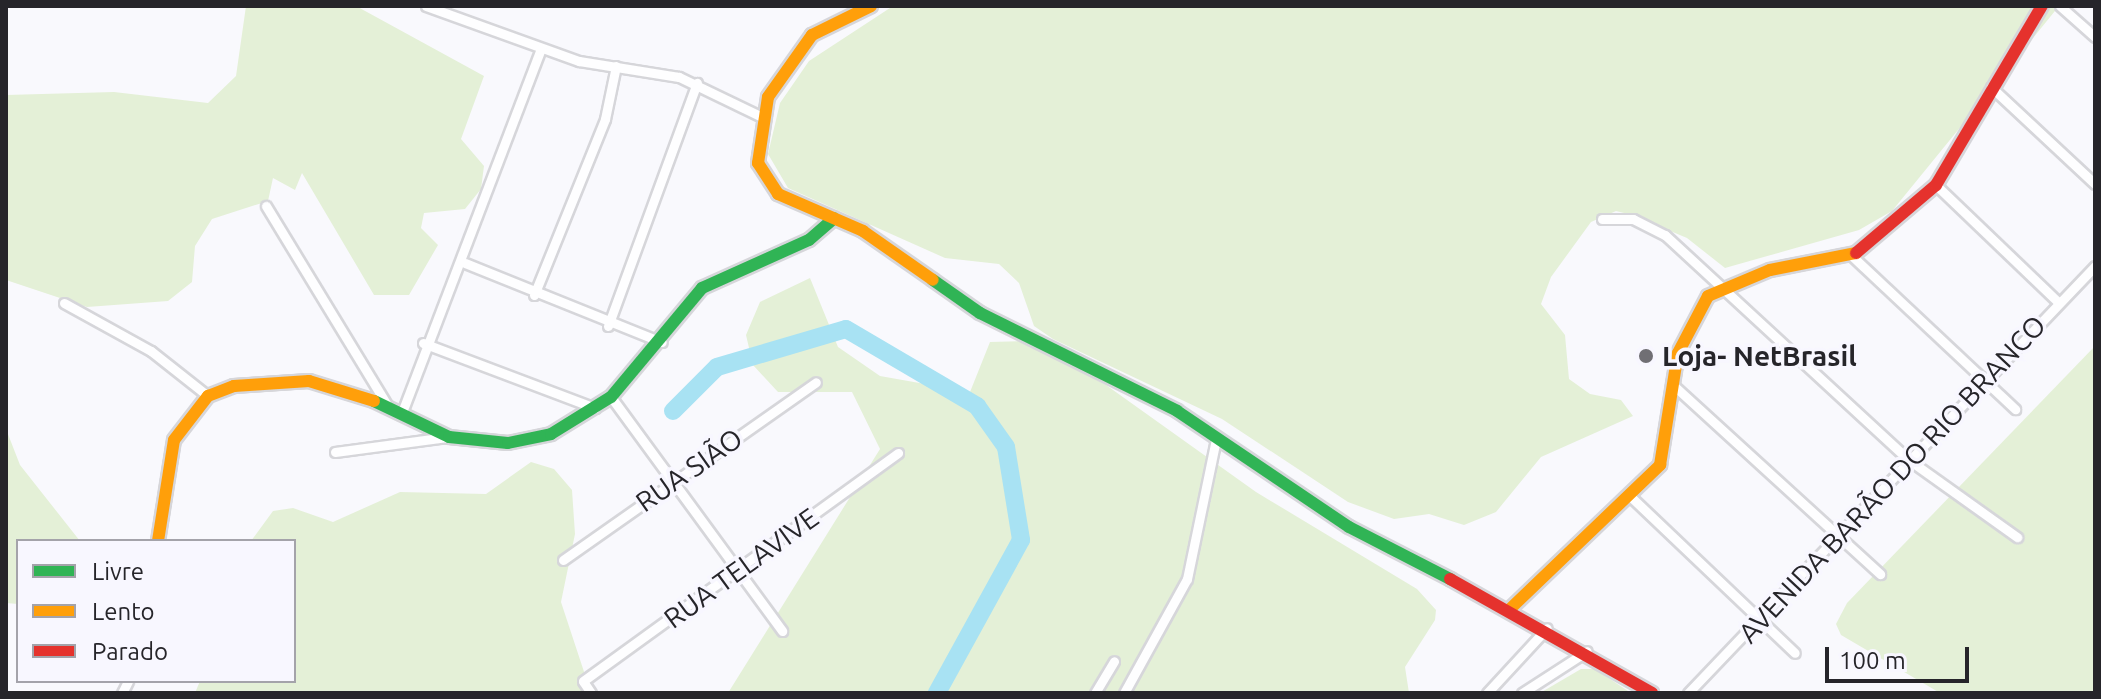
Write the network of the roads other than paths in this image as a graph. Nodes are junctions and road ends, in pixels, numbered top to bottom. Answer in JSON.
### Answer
{"nodes":[{"id":1,"x":426,"y":6,"type":"edge"},
{"id":2,"x":871,"y":6,"type":"edge"},
{"id":3,"x":2042,"y":6,"type":"edge"},
{"id":4,"x":2060,"y":6,"type":"edge"},
{"id":5,"x":2095,"y":37,"type":"edge"},
{"id":6,"x":541,"y":49,"type":"junction"},
{"id":7,"x":616,"y":66,"type":"junction"},
{"id":8,"x":697,"y":83,"type":"junction"},
{"id":9,"x":1991,"y":87,"type":"junction"},
{"id":10,"x":762,"y":117,"type":"junction"},
{"id":11,"x":2095,"y":184,"type":"edge"},
{"id":12,"x":1936,"y":185,"type":"junction"},
{"id":13,"x":266,"y":206,"type":"dead end"},
{"id":14,"x":834,"y":218,"type":"junction"},
{"id":15,"x":1602,"y":219,"type":"dead end"},
{"id":16,"x":1852,"y":256,"type":"junction"},
{"id":17,"x":465,"y":263,"type":"junction"},
{"id":18,"x":2095,"y":266,"type":"edge"},
{"id":19,"x":1724,"y":284,"type":"junction"},
{"id":20,"x":534,"y":295,"type":"junction"},
{"id":21,"x":64,"y":303,"type":"dead end"},
{"id":22,"x":2059,"y":303,"type":"junction"},
{"id":23,"x":608,"y":326,"type":"junction"},
{"id":24,"x":423,"y":343,"type":"junction"},
{"id":25,"x":662,"y":343,"type":"junction"},
{"id":26,"x":1985,"y":380,"type":"junction"},
{"id":27,"x":816,"y":382,"type":"dead end"},
{"id":28,"x":1672,"y":384,"type":"junction"},
{"id":29,"x":208,"y":396,"type":"junction"},
{"id":30,"x":611,"y":397,"type":"junction"},
{"id":31,"x":387,"y":405,"type":"junction"},
{"id":32,"x":595,"y":408,"type":"junction"},
{"id":33,"x":2015,"y":409,"type":"dead end"},
{"id":34,"x":401,"y":415,"type":"junction"},
{"id":35,"x":449,"y":437,"type":"junction"},
{"id":36,"x":1216,"y":439,"type":"junction"},
{"id":37,"x":335,"y":452,"type":"dead end"},
{"id":38,"x":898,"y":453,"type":"dead end"},
{"id":39,"x":1909,"y":460,"type":"junction"},
{"id":40,"x":672,"y":480,"type":"junction"},
{"id":41,"x":1631,"y":497,"type":"junction"},
{"id":42,"x":1837,"y":537,"type":"junction"},
{"id":43,"x":2017,"y":537,"type":"dead end"},
{"id":44,"x":158,"y":539,"type":"edge"},
{"id":45,"x":563,"y":560,"type":"dead end"},
{"id":46,"x":738,"y":571,"type":"junction"},
{"id":47,"x":1880,"y":574,"type":"dead end"},
{"id":48,"x":1511,"y":608,"type":"junction"},
{"id":49,"x":1759,"y":619,"type":"junction"},
{"id":50,"x":1547,"y":628,"type":"junction"},
{"id":51,"x":782,"y":631,"type":"dead end"},
{"id":52,"x":1587,"y":651,"type":"junction"},
{"id":53,"x":1795,"y":653,"type":"dead end"},
{"id":54,"x":1114,"y":661,"type":"dead end"},
{"id":55,"x":591,"y":693,"type":"edge"},
{"id":56,"x":1095,"y":693,"type":"edge"},
{"id":57,"x":1124,"y":693,"type":"edge"},
{"id":58,"x":1487,"y":693,"type":"edge"},
{"id":59,"x":1522,"y":693,"type":"edge"},
{"id":60,"x":1652,"y":693,"type":"edge"},
{"id":61,"x":1688,"y":693,"type":"edge"}],
"edges":[{"from":1,"to":6,"type":"street"},
{"from":2,"to":10,"type":"street"},
{"from":3,"to":9,"type":"street"},
{"from":4,"to":5,"type":"street"},
{"from":6,"to":7,"type":"street"},
{"from":6,"to":17,"type":"street"},
{"from":7,"to":8,"type":"street"},
{"from":7,"to":20,"type":"street"},
{"from":8,"to":10,"type":"street"},
{"from":8,"to":23,"type":"street"},
{"from":9,"to":11,"type":"street"},
{"from":9,"to":12,"type":"street"},
{"from":10,"to":14,"type":"street"},
{"from":12,"to":16,"type":"street"},
{"from":12,"to":22,"type":"street"},
{"from":13,"to":31,"type":"street"},
{"from":14,"to":25,"type":"street"},
{"from":14,"to":36,"type":"street"},
{"from":15,"to":19,"type":"street"},
{"from":16,"to":19,"type":"street"},
{"from":16,"to":26,"type":"street"},
{"from":17,"to":20,"type":"street"},
{"from":17,"to":24,"type":"street"},
{"from":18,"to":22,"type":"street","name":"AVENIDA BARÃO DO RIO BRANCO"},
{"from":19,"to":28,"type":"street"},
{"from":19,"to":39,"type":"street"},
{"from":20,"to":23,"type":"street"},
{"from":21,"to":29,"type":"street"},
{"from":22,"to":26,"type":"street","name":"AVENIDA BARÃO DO RIO BRANCO"},
{"from":23,"to":25,"type":"street"},
{"from":24,"to":32,"type":"street"},
{"from":24,"to":34,"type":"street"},
{"from":25,"to":30,"type":"street"},
{"from":26,"to":33,"type":"street"},
{"from":26,"to":39,"type":"street","name":"AVENIDA BARÃO DO RIO BRANCO"},
{"from":27,"to":40,"type":"street","name":"RUA SIÃO"},
{"from":28,"to":41,"type":"street"},
{"from":28,"to":42,"type":"street"},
{"from":29,"to":31,"type":"street"},
{"from":29,"to":44,"type":"street"},
{"from":30,"to":32,"type":"street"},
{"from":30,"to":40,"type":"street"},
{"from":31,"to":34,"type":"street"},
{"from":32,"to":35,"type":"street"},
{"from":34,"to":35,"type":"street"},
{"from":35,"to":37,"type":"street"},
{"from":36,"to":48,"type":"street"},
{"from":36,"to":57,"type":"street"},
{"from":38,"to":46,"type":"street","name":"RUA TELAVIVE"},
{"from":39,"to":42,"type":"street","name":"AVENIDA BARÃO DO RIO BRANCO"},
{"from":39,"to":43,"type":"street"},
{"from":40,"to":45,"type":"street","name":"RUA SIÃO"},
{"from":40,"to":46,"type":"street"},
{"from":41,"to":48,"type":"street"},
{"from":41,"to":49,"type":"street"},
{"from":42,"to":47,"type":"street"},
{"from":42,"to":49,"type":"street","name":"AVENIDA BARÃO DO RIO BRANCO"},
{"from":46,"to":51,"type":"street"},
{"from":46,"to":55,"type":"street","name":"RUA TELAVIVE"},
{"from":48,"to":50,"type":"street"},
{"from":49,"to":53,"type":"street"},
{"from":49,"to":61,"type":"street","name":"AVENIDA BARÃO DO RIO BRANCO"},
{"from":50,"to":52,"type":"street"},
{"from":50,"to":58,"type":"street"},
{"from":52,"to":59,"type":"street"},
{"from":52,"to":60,"type":"street"},
{"from":54,"to":56,"type":"street"}]}
